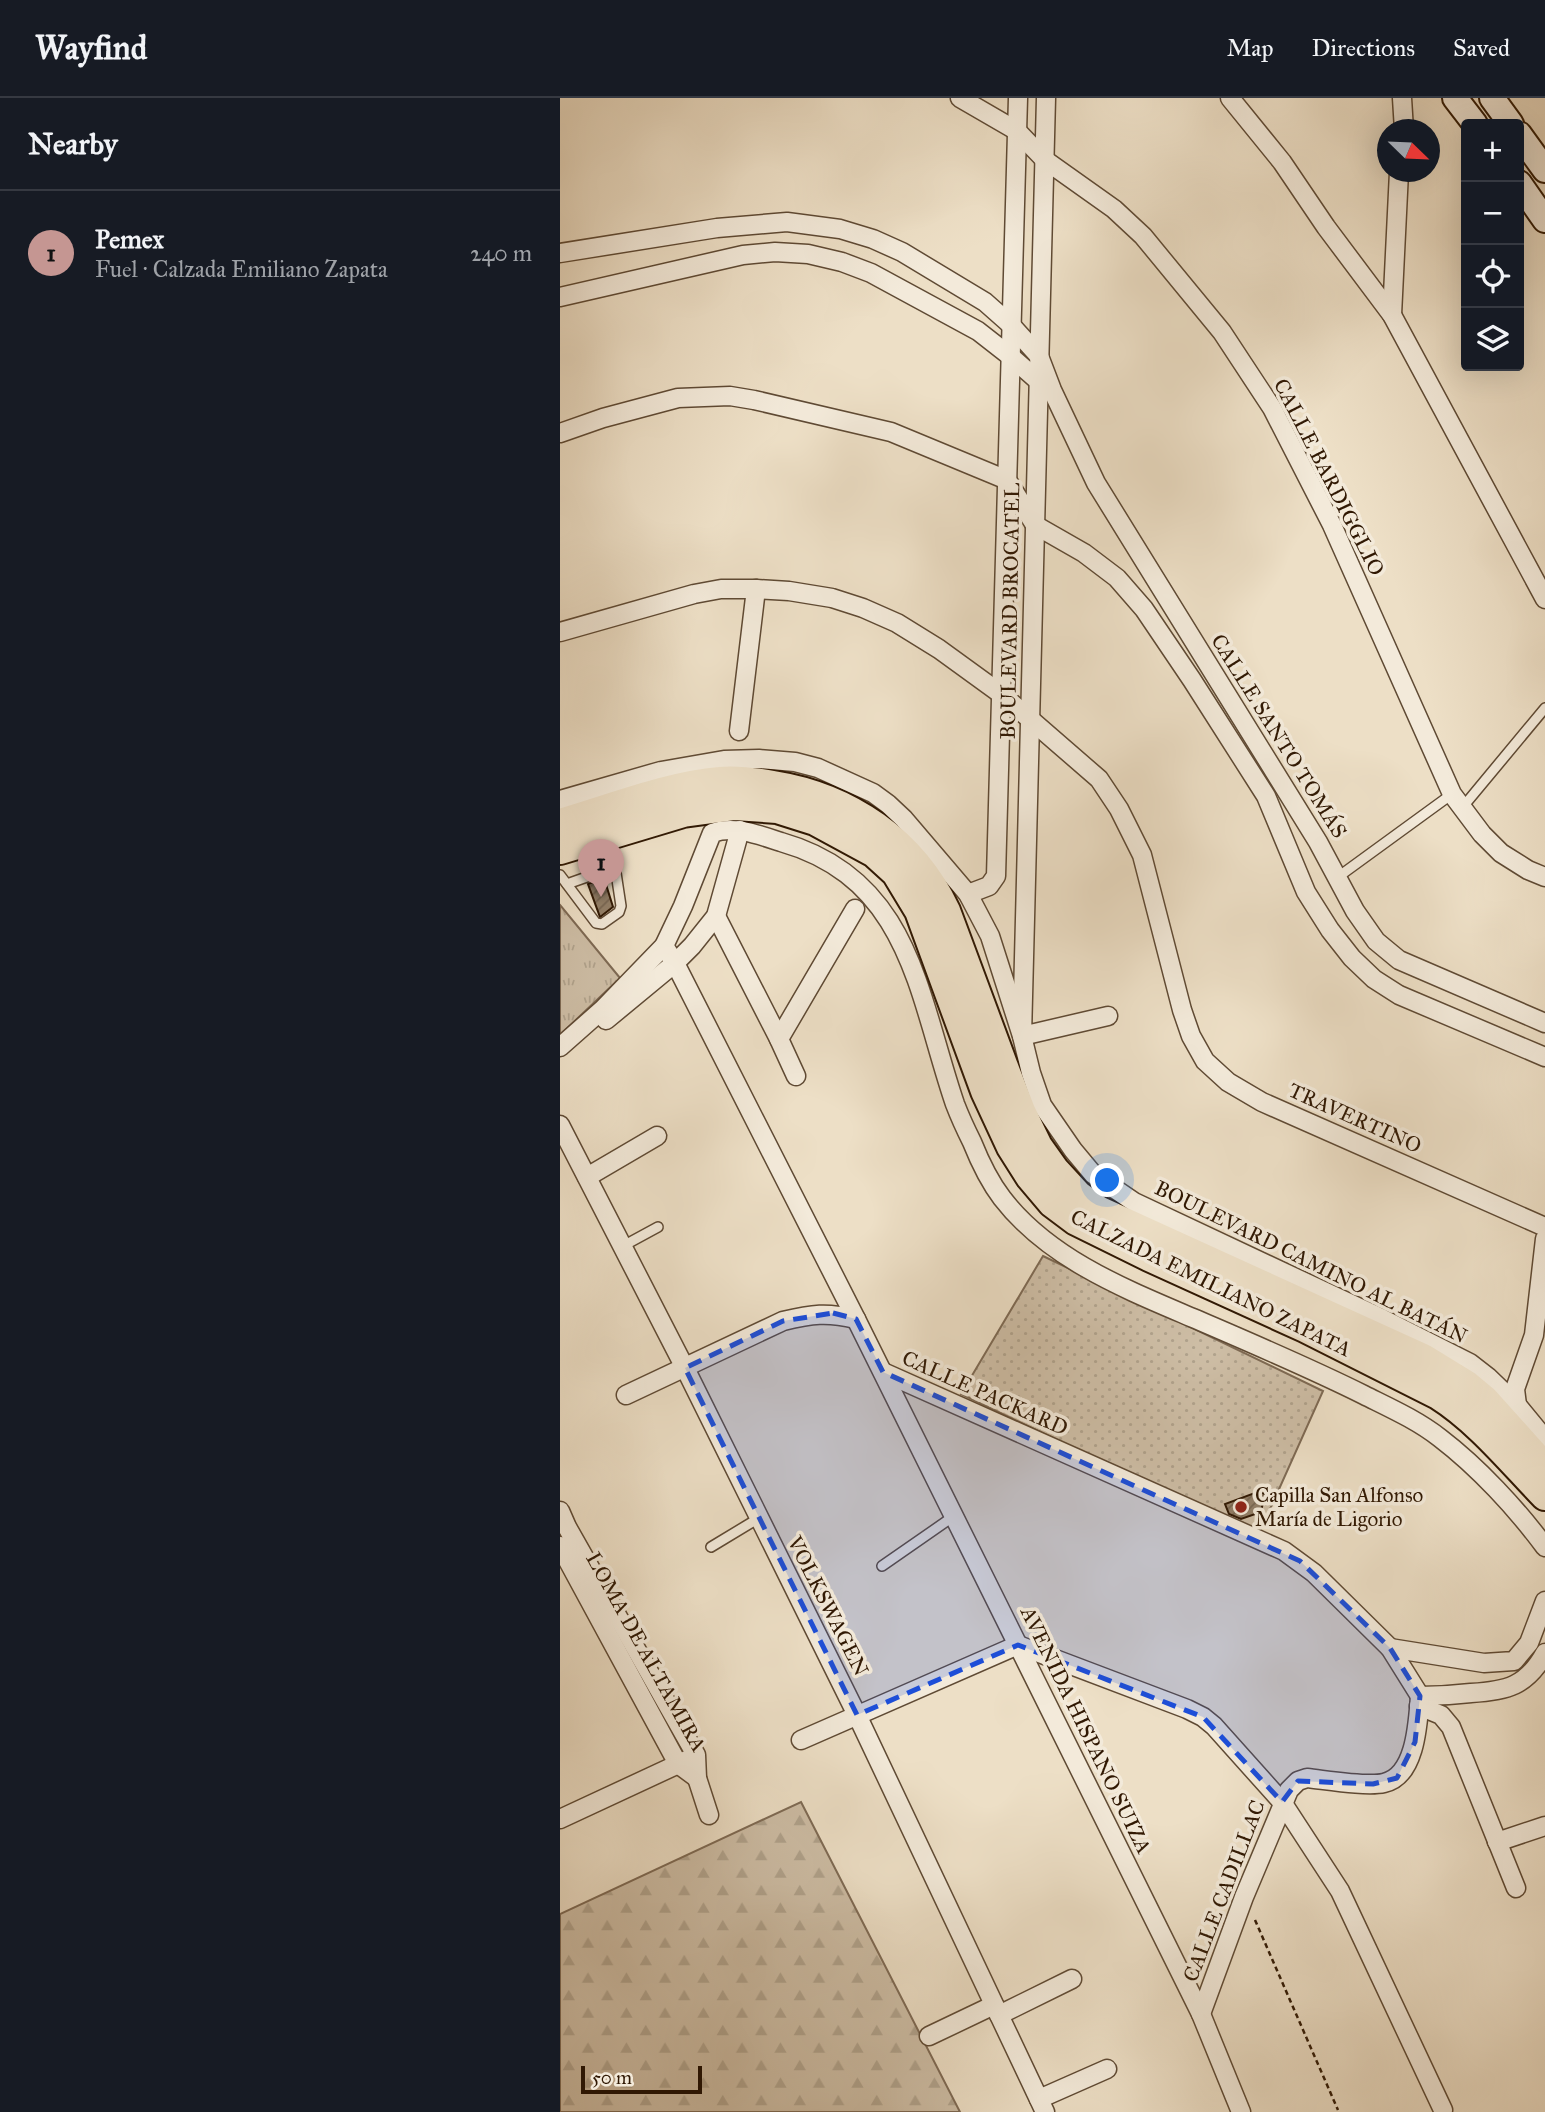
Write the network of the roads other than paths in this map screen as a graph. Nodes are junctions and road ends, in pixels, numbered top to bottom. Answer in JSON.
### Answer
{"nodes":[{"id":1,"x":960,"y":98,"type":"edge"},
{"id":2,"x":1018,"y":98,"type":"edge"},
{"id":3,"x":1046,"y":98,"type":"edge"},
{"id":4,"x":1230,"y":98,"type":"edge"},
{"id":5,"x":1402,"y":98,"type":"edge"},
{"id":6,"x":1455,"y":98,"type":"edge"},
{"id":7,"x":1492,"y":98,"type":"edge"},
{"id":8,"x":1403,"y":119,"type":"edge"},
{"id":9,"x":1471,"y":119,"type":"edge"},
{"id":10,"x":1507,"y":119,"type":"edge"},
{"id":11,"x":1017,"y":131,"type":"junction"},
{"id":12,"x":1524,"y":141,"type":"edge"},
{"id":13,"x":1045,"y":160,"type":"junction"},
{"id":14,"x":1545,"y":170,"type":"edge"},
{"id":15,"x":1399,"y":182,"type":"edge"},
{"id":16,"x":1524,"y":190,"type":"edge"},
{"id":17,"x":1545,"y":220,"type":"edge"},
{"id":18,"x":560,"y":253,"type":"edge"},
{"id":19,"x":560,"y":297,"type":"edge"},
{"id":20,"x":1392,"y":315,"type":"junction"},
{"id":21,"x":1012,"y":325,"type":"junction"},
{"id":22,"x":1010,"y":356,"type":"junction"},
{"id":23,"x":1040,"y":356,"type":"junction"},
{"id":24,"x":1046,"y":386,"type":"junction"},
{"id":25,"x":560,"y":433,"type":"edge"},
{"id":26,"x":1007,"y":480,"type":"junction"},
{"id":27,"x":1035,"y":525,"type":"junction"},
{"id":28,"x":756,"y":589,"type":"junction"},
{"id":29,"x":1545,"y":598,"type":"edge"},
{"id":30,"x":560,"y":632,"type":"edge"},
{"id":31,"x":1001,"y":694,"type":"junction"},
{"id":32,"x":1545,"y":708,"type":"edge"},
{"id":33,"x":1030,"y":721,"type":"junction"},
{"id":34,"x":739,"y":731,"type":"dead end"},
{"id":35,"x":560,"y":800,"type":"edge"},
{"id":36,"x":1457,"y":801,"type":"junction"},
{"id":37,"x":560,"y":823,"type":"edge"},
{"id":38,"x":740,"y":830,"type":"junction"},
{"id":39,"x":610,"y":835,"type":"junction"},
{"id":40,"x":560,"y":850,"type":"edge"},
{"id":41,"x":615,"y":867,"type":"junction"},
{"id":42,"x":560,"y":874,"type":"edge"},
{"id":43,"x":1338,"y":877,"type":"junction"},
{"id":44,"x":1545,"y":877,"type":"edge"},
{"id":45,"x":567,"y":884,"type":"junction"},
{"id":46,"x":968,"y":894,"type":"junction"},
{"id":47,"x":855,"y":909,"type":"dead end"},
{"id":48,"x":716,"y":916,"type":"junction"},
{"id":49,"x":664,"y":946,"type":"junction"},
{"id":50,"x":675,"y":962,"type":"junction"},
{"id":51,"x":1108,"y":1016,"type":"dead end"},
{"id":52,"x":1545,"y":1023,"type":"edge"},
{"id":53,"x":1022,"y":1036,"type":"junction"},
{"id":54,"x":779,"y":1039,"type":"junction"},
{"id":55,"x":560,"y":1046,"type":"edge"},
{"id":56,"x":1545,"y":1057,"type":"edge"},
{"id":57,"x":560,"y":1059,"type":"edge"},
{"id":58,"x":796,"y":1076,"type":"dead end"},
{"id":59,"x":560,"y":1125,"type":"edge"},
{"id":60,"x":657,"y":1136,"type":"dead end"},
{"id":61,"x":587,"y":1177,"type":"junction"},
{"id":62,"x":658,"y":1227,"type":"dead end"},
{"id":63,"x":1545,"y":1227,"type":"edge"},
{"id":64,"x":1545,"y":1239,"type":"edge"},
{"id":65,"x":623,"y":1246,"type":"junction"},
{"id":66,"x":856,"y":1319,"type":"junction"},
{"id":67,"x":685,"y":1368,"type":"junction"},
{"id":68,"x":1524,"y":1368,"type":"junction"},
{"id":69,"x":883,"y":1372,"type":"junction"},
{"id":70,"x":1488,"y":1377,"type":"junction"},
{"id":71,"x":626,"y":1395,"type":"dead end"},
{"id":72,"x":1517,"y":1405,"type":"junction"},
{"id":73,"x":1545,"y":1439,"type":"edge"},
{"id":74,"x":1545,"y":1467,"type":"edge"},
{"id":75,"x":1545,"y":1496,"type":"edge"},
{"id":76,"x":560,"y":1511,"type":"edge"},
{"id":77,"x":954,"y":1516,"type":"junction"},
{"id":78,"x":759,"y":1518,"type":"junction"},
{"id":79,"x":560,"y":1546,"type":"edge"},
{"id":80,"x":711,"y":1547,"type":"dead end"},
{"id":81,"x":1545,"y":1547,"type":"edge"},
{"id":82,"x":881,"y":1566,"type":"dead end"},
{"id":83,"x":1545,"y":1601,"type":"edge"},
{"id":84,"x":1018,"y":1645,"type":"junction"},
{"id":85,"x":1390,"y":1648,"type":"junction"},
{"id":86,"x":1545,"y":1653,"type":"edge"},
{"id":87,"x":1514,"y":1661,"type":"junction"},
{"id":88,"x":1526,"y":1679,"type":"junction"},
{"id":89,"x":1420,"y":1701,"type":"junction"},
{"id":90,"x":857,"y":1715,"type":"junction"},
{"id":91,"x":801,"y":1740,"type":"dead end"},
{"id":92,"x":696,"y":1755,"type":"junction"},
{"id":93,"x":678,"y":1764,"type":"junction"},
{"id":94,"x":696,"y":1778,"type":"junction"},
{"id":95,"x":1282,"y":1802,"type":"junction"},
{"id":96,"x":709,"y":1815,"type":"dead end"},
{"id":97,"x":560,"y":1819,"type":"edge"},
{"id":98,"x":1545,"y":1826,"type":"edge"},
{"id":99,"x":1497,"y":1842,"type":"junction"},
{"id":100,"x":1516,"y":1888,"type":"dead end"},
{"id":101,"x":1072,"y":1979,"type":"dead end"},
{"id":102,"x":997,"y":2010,"type":"junction"},
{"id":103,"x":1201,"y":2014,"type":"junction"},
{"id":104,"x":929,"y":2036,"type":"dead end"},
{"id":105,"x":1107,"y":2068,"type":"dead end"},
{"id":106,"x":1042,"y":2106,"type":"edge"},
{"id":107,"x":1443,"y":2110,"type":"dead end"},
{"id":108,"x":1241,"y":2112,"type":"edge"}],
"edges":[{"from":1,"to":11,"type":"street","name":"CALLE BARDIGGLIO"},
{"from":2,"to":11,"type":"street","name":"BOULEVARD BROCATEL"},
{"from":3,"to":13,"type":"street"},
{"from":4,"to":20,"type":"street"},
{"from":5,"to":8,"type":"street"},
{"from":6,"to":9,"type":"main road"},
{"from":7,"to":10,"type":"main road"},
{"from":11,"to":13,"type":"street","name":"CALLE BARDIGGLIO"},
{"from":11,"to":21,"type":"street","name":"BOULEVARD BROCATEL"},
{"from":12,"to":14,"type":"main road"},
{"from":13,"to":23,"type":"street"},
{"from":13,"to":36,"type":"street","name":"CALLE BARDIGGLIO"},
{"from":15,"to":20,"type":"street"},
{"from":16,"to":17,"type":"main road"},
{"from":18,"to":21,"type":"street"},
{"from":19,"to":22,"type":"street"},
{"from":20,"to":29,"type":"street"},
{"from":21,"to":22,"type":"street","name":"BOULEVARD BROCATEL"},
{"from":21,"to":23,"type":"street"},
{"from":22,"to":24,"type":"street"},
{"from":22,"to":26,"type":"street","name":"BOULEVARD BROCATEL"},
{"from":23,"to":24,"type":"street","name":"CALLE SANTO TOMÁS"},
{"from":24,"to":27,"type":"street","name":"BOULEVARD BROCATEL"},
{"from":24,"to":43,"type":"street","name":"CALLE SANTO TOMÁS"},
{"from":25,"to":26,"type":"street"},
{"from":26,"to":27,"type":"street","name":"CALLE SANTO TOMÁS"},
{"from":26,"to":31,"type":"street","name":"BOULEVARD BROCATEL"},
{"from":27,"to":33,"type":"street","name":"BOULEVARD BROCATEL"},
{"from":27,"to":56,"type":"street","name":"CALLE SANTO TOMÁS"},
{"from":28,"to":30,"type":"street","name":"TRAVERTINO"},
{"from":28,"to":31,"type":"street","name":"TRAVERTINO"},
{"from":28,"to":34,"type":"street"},
{"from":31,"to":33,"type":"street","name":"TRAVERTINO"},
{"from":31,"to":46,"type":"street","name":"BOULEVARD BROCATEL"},
{"from":32,"to":36,"type":"lane"},
{"from":33,"to":53,"type":"street","name":"BOULEVARD BROCATEL"},
{"from":33,"to":63,"type":"street","name":"TRAVERTINO"},
{"from":35,"to":46,"type":"street","name":"BOULEVARD CAMINO AL BATÁN"},
{"from":36,"to":43,"type":"lane"},
{"from":36,"to":44,"type":"street","name":"CALLE BARDIGGLIO"},
{"from":37,"to":74,"type":"main road","name":"CALZADA EMILIANO ZAPATA"},
{"from":38,"to":48,"type":"street"},
{"from":38,"to":49,"type":"street"},
{"from":38,"to":81,"type":"street"},
{"from":39,"to":40,"type":"main road","name":"CALZADA EMILIANO ZAPATA"},
{"from":39,"to":41,"type":"lane"},
{"from":39,"to":75,"type":"main road","name":"CALZADA EMILIANO ZAPATA"},
{"from":41,"to":45,"type":"lane"},
{"from":41,"to":45,"type":"lane"},
{"from":42,"to":45,"type":"lane"},
{"from":43,"to":52,"type":"street","name":"CALLE SANTO TOMÁS"},
{"from":46,"to":53,"type":"street","name":"BOULEVARD CAMINO AL BATÁN"},
{"from":47,"to":54,"type":"street"},
{"from":48,"to":50,"type":"street"},
{"from":48,"to":54,"type":"street"},
{"from":49,"to":50,"type":"street","name":"CALLE PACKARD"},
{"from":49,"to":55,"type":"street"},
{"from":50,"to":57,"type":"street"},
{"from":50,"to":66,"type":"street","name":"CALLE PACKARD"},
{"from":51,"to":53,"type":"street"},
{"from":53,"to":70,"type":"street","name":"BOULEVARD CAMINO AL BATÁN"},
{"from":54,"to":58,"type":"street"},
{"from":59,"to":61,"type":"street","name":"VOLKSWAGEN"},
{"from":60,"to":61,"type":"street"},
{"from":61,"to":65,"type":"street","name":"VOLKSWAGEN"},
{"from":62,"to":65,"type":"lane"},
{"from":64,"to":68,"type":"street"},
{"from":65,"to":67,"type":"street","name":"VOLKSWAGEN"},
{"from":66,"to":67,"type":"street"},
{"from":66,"to":69,"type":"street","name":"CALLE PACKARD"},
{"from":67,"to":71,"type":"street"},
{"from":67,"to":78,"type":"street","name":"VOLKSWAGEN"},
{"from":68,"to":70,"type":"street"},
{"from":68,"to":72,"type":"street"},
{"from":69,"to":77,"type":"street","name":"AVENIDA HISPANO SUIZA"},
{"from":69,"to":85,"type":"street","name":"CALLE PACKARD"},
{"from":70,"to":72,"type":"street","name":"BOULEVARD CAMINO AL BATÁN"},
{"from":72,"to":73,"type":"street","name":"BOULEVARD CAMINO AL BATÁN"},
{"from":76,"to":92,"type":"street"},
{"from":77,"to":82,"type":"lane"},
{"from":77,"to":84,"type":"street","name":"AVENIDA HISPANO SUIZA"},
{"from":78,"to":80,"type":"lane"},
{"from":78,"to":90,"type":"street","name":"VOLKSWAGEN"},
{"from":79,"to":93,"type":"street","name":"LOMA DE ALTAMIRA"},
{"from":83,"to":87,"type":"street"},
{"from":84,"to":90,"type":"street"},
{"from":84,"to":95,"type":"street"},
{"from":84,"to":103,"type":"street","name":"AVENIDA HISPANO SUIZA"},
{"from":85,"to":87,"type":"street"},
{"from":85,"to":89,"type":"street","name":"CALLE PACKARD"},
{"from":86,"to":88,"type":"street"},
{"from":87,"to":88,"type":"street"},
{"from":88,"to":89,"type":"street"},
{"from":89,"to":95,"type":"street","name":"CALLE CADILLAC"},
{"from":89,"to":99,"type":"street"},
{"from":90,"to":91,"type":"street"},
{"from":90,"to":102,"type":"street","name":"VOLKSWAGEN"},
{"from":92,"to":93,"type":"street"},
{"from":92,"to":94,"type":"street","name":"LOMA DE ALTAMIRA"},
{"from":93,"to":94,"type":"street","name":"LOMA DE ALTAMIRA"},
{"from":93,"to":97,"type":"street"},
{"from":94,"to":96,"type":"street","name":"LOMA DE ALTAMIRA"},
{"from":95,"to":103,"type":"street","name":"CALLE CADILLAC"},
{"from":95,"to":107,"type":"street"},
{"from":98,"to":99,"type":"street"},
{"from":99,"to":100,"type":"street"},
{"from":101,"to":102,"type":"street"},
{"from":102,"to":104,"type":"street"},
{"from":102,"to":106,"type":"street","name":"VOLKSWAGEN"},
{"from":103,"to":108,"type":"street","name":"AVENIDA HISPANO SUIZA"},
{"from":105,"to":106,"type":"street"}]}
